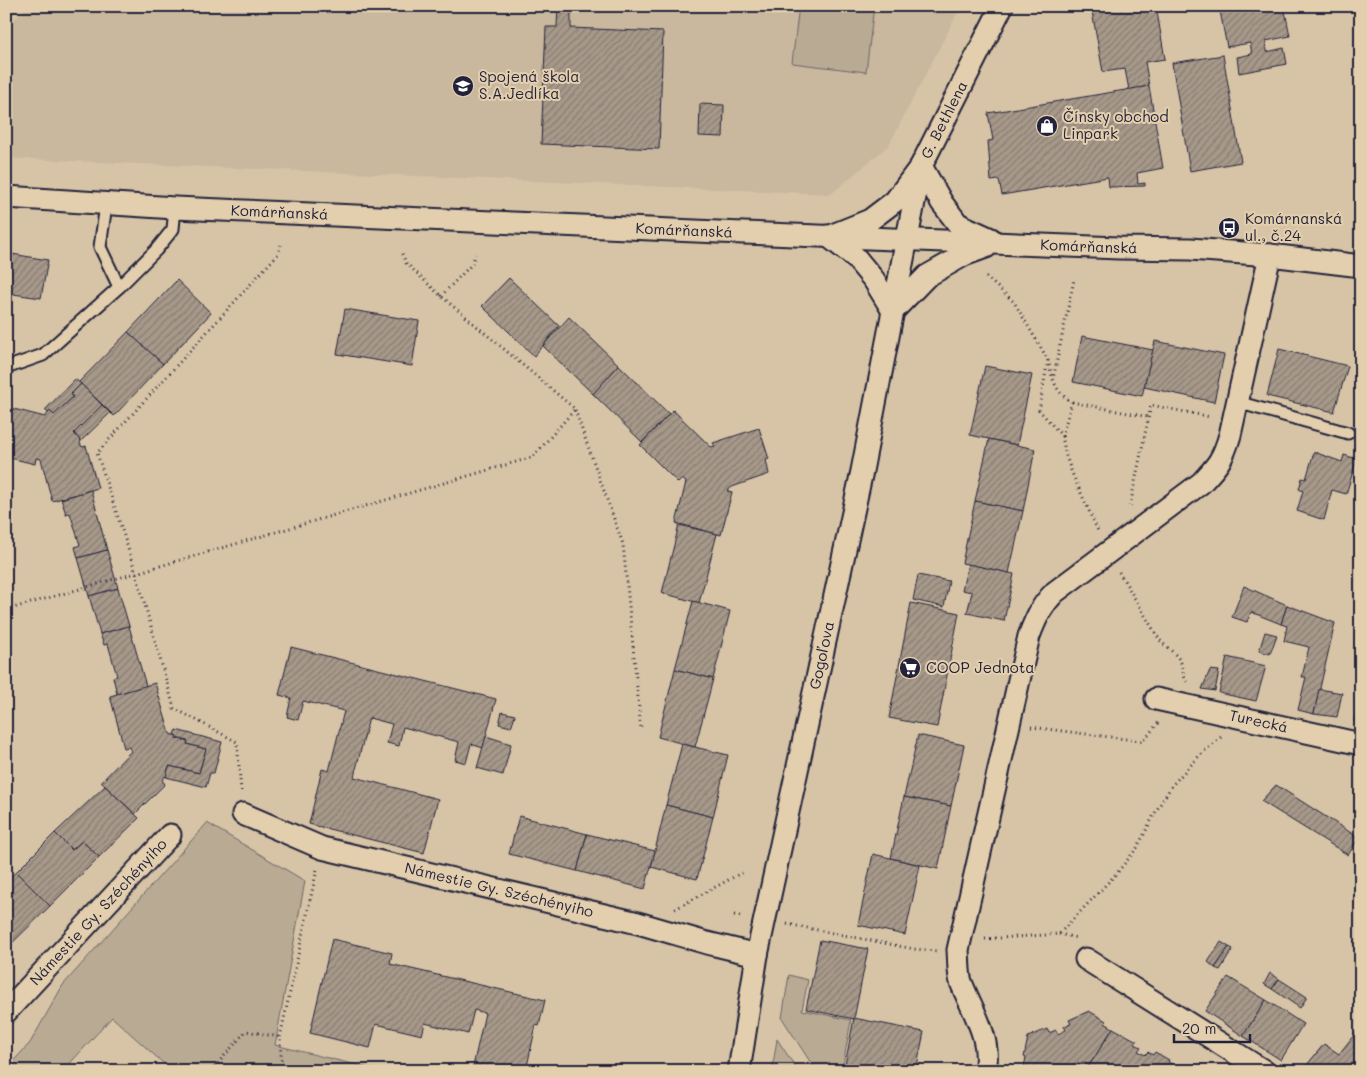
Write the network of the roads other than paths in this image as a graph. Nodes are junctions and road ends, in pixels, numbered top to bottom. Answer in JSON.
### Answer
{"nodes":[{"id":1,"x":1002,"y":6,"type":"edge"},
{"id":2,"x":921,"y":166,"type":"junction"},
{"id":3,"x":6,"y":198,"type":"edge"},
{"id":4,"x":106,"y":204,"type":"junction"},
{"id":5,"x":174,"y":208,"type":"junction"},
{"id":6,"x":828,"y":236,"type":"junction"},
{"id":7,"x":907,"y":240,"type":"junction"},
{"id":8,"x":999,"y":243,"type":"junction"},
{"id":9,"x":1270,"y":255,"type":"junction"},
{"id":10,"x":1361,"y":266,"type":"edge"},
{"id":11,"x":119,"y":287,"type":"junction"},
{"id":12,"x":893,"y":311,"type":"junction"},
{"id":13,"x":6,"y":368,"type":"edge"},
{"id":14,"x":1235,"y":412,"type":"junction"},
{"id":15,"x":1348,"y":433,"type":"dead end"},
{"id":16,"x":1156,"y":699,"type":"dead end"},
{"id":17,"x":1361,"y":744,"type":"edge"},
{"id":18,"x":243,"y":814,"type":"road end"},
{"id":19,"x":170,"y":835,"type":"dead end"},
{"id":20,"x":1084,"y":949,"type":"road end"},
{"id":21,"x":757,"y":955,"type":"junction"},
{"id":22,"x":6,"y":1012,"type":"edge"},
{"id":23,"x":739,"y":1070,"type":"edge"},
{"id":24,"x":986,"y":1071,"type":"edge"},
{"id":25,"x":1264,"y":1071,"type":"edge"}],
"edges":[{"from":1,"to":2,"type":"street","name":"G. Bethlena"},
{"from":2,"to":6,"type":"street"},
{"from":2,"to":7,"type":"street","name":"G. Bethlena"},
{"from":2,"to":8,"type":"street"},
{"from":3,"to":4,"type":"street","name":"Komárňanská"},
{"from":4,"to":5,"type":"street","name":"Komárňanská"},
{"from":4,"to":11,"type":"lane"},
{"from":5,"to":6,"type":"street","name":"Komárňanská"},
{"from":5,"to":11,"type":"lane"},
{"from":6,"to":7,"type":"street","name":"Komárňanská"},
{"from":6,"to":12,"type":"street"},
{"from":7,"to":8,"type":"street","name":"Komárňanská"},
{"from":7,"to":12,"type":"street","name":"Gogoľova"},
{"from":8,"to":9,"type":"street","name":"Komárňanská"},
{"from":8,"to":12,"type":"street"},
{"from":9,"to":10,"type":"street","name":"Komárňanská"},
{"from":9,"to":14,"type":"street"},
{"from":11,"to":13,"type":"lane"},
{"from":12,"to":21,"type":"street","name":"Gogoľova"},
{"from":14,"to":15,"type":"lane"},
{"from":14,"to":24,"type":"street"},
{"from":16,"to":17,"type":"street","name":"Turecká"},
{"from":18,"to":21,"type":"street","name":"Námestie Gy. Széchényiho"},
{"from":19,"to":22,"type":"street","name":"Námestie Gy. Széchényiho"},
{"from":20,"to":25,"type":"street"},
{"from":21,"to":23,"type":"street","name":"Gogoľova"}]}
